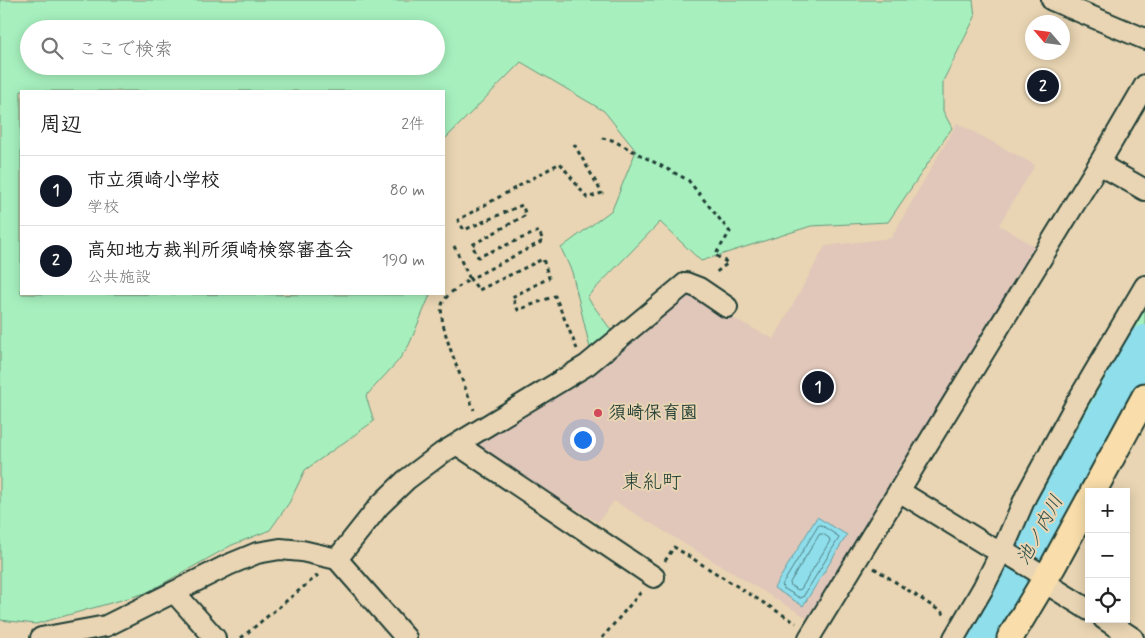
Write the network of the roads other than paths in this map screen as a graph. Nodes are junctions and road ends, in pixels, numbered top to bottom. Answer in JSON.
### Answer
{"nodes":[{"id":1,"x":1052,"y":0,"type":"edge"},
{"id":2,"x":1145,"y":39,"type":"edge"},
{"id":3,"x":1145,"y":85,"type":"edge"},
{"id":4,"x":1099,"y":164,"type":"junction"},
{"id":5,"x":1145,"y":190,"type":"edge"},
{"id":6,"x":1145,"y":286,"type":"edge"},
{"id":7,"x":727,"y":308,"type":"dead end"},
{"id":8,"x":1145,"y":396,"type":"edge"},
{"id":9,"x":458,"y":444,"type":"junction"},
{"id":10,"x":1095,"y":488,"type":"edge"},
{"id":11,"x":899,"y":492,"type":"junction"},
{"id":12,"x":1085,"y":506,"type":"edge"},
{"id":13,"x":1004,"y":553,"type":"junction"},
{"id":14,"x":337,"y":559,"type":"junction"},
{"id":15,"x":1040,"y":575,"type":"junction"},
{"id":16,"x":654,"y":577,"type":"road end"},
{"id":17,"x":174,"y":592,"type":"junction"},
{"id":18,"x":1085,"y":607,"type":"edge"},
{"id":19,"x":1110,"y":623,"type":"edge"},
{"id":20,"x":958,"y":631,"type":"edge"},
{"id":21,"x":810,"y":636,"type":"edge"},
{"id":22,"x":41,"y":638,"type":"edge"},
{"id":23,"x":215,"y":638,"type":"edge"},
{"id":24,"x":406,"y":638,"type":"edge"},
{"id":25,"x":1010,"y":638,"type":"edge"},
{"id":26,"x":1133,"y":638,"type":"edge"}],
"edges":[{"from":1,"to":2,"type":"street"},
{"from":3,"to":4,"type":"street"},
{"from":4,"to":5,"type":"street"},
{"from":4,"to":11,"type":"street"},
{"from":6,"to":13,"type":"street"},
{"from":7,"to":9,"type":"street"},
{"from":8,"to":10,"type":"main road"},
{"from":9,"to":14,"type":"street"},
{"from":9,"to":16,"type":"street"},
{"from":11,"to":13,"type":"street"},
{"from":11,"to":21,"type":"street"},
{"from":12,"to":15,"type":"main road"},
{"from":13,"to":15,"type":"street"},
{"from":13,"to":20,"type":"street"},
{"from":14,"to":17,"type":"street"},
{"from":14,"to":24,"type":"street"},
{"from":15,"to":18,"type":"street"},
{"from":15,"to":25,"type":"main road"},
{"from":17,"to":22,"type":"street"},
{"from":17,"to":23,"type":"street"},
{"from":19,"to":26,"type":"street"}]}
